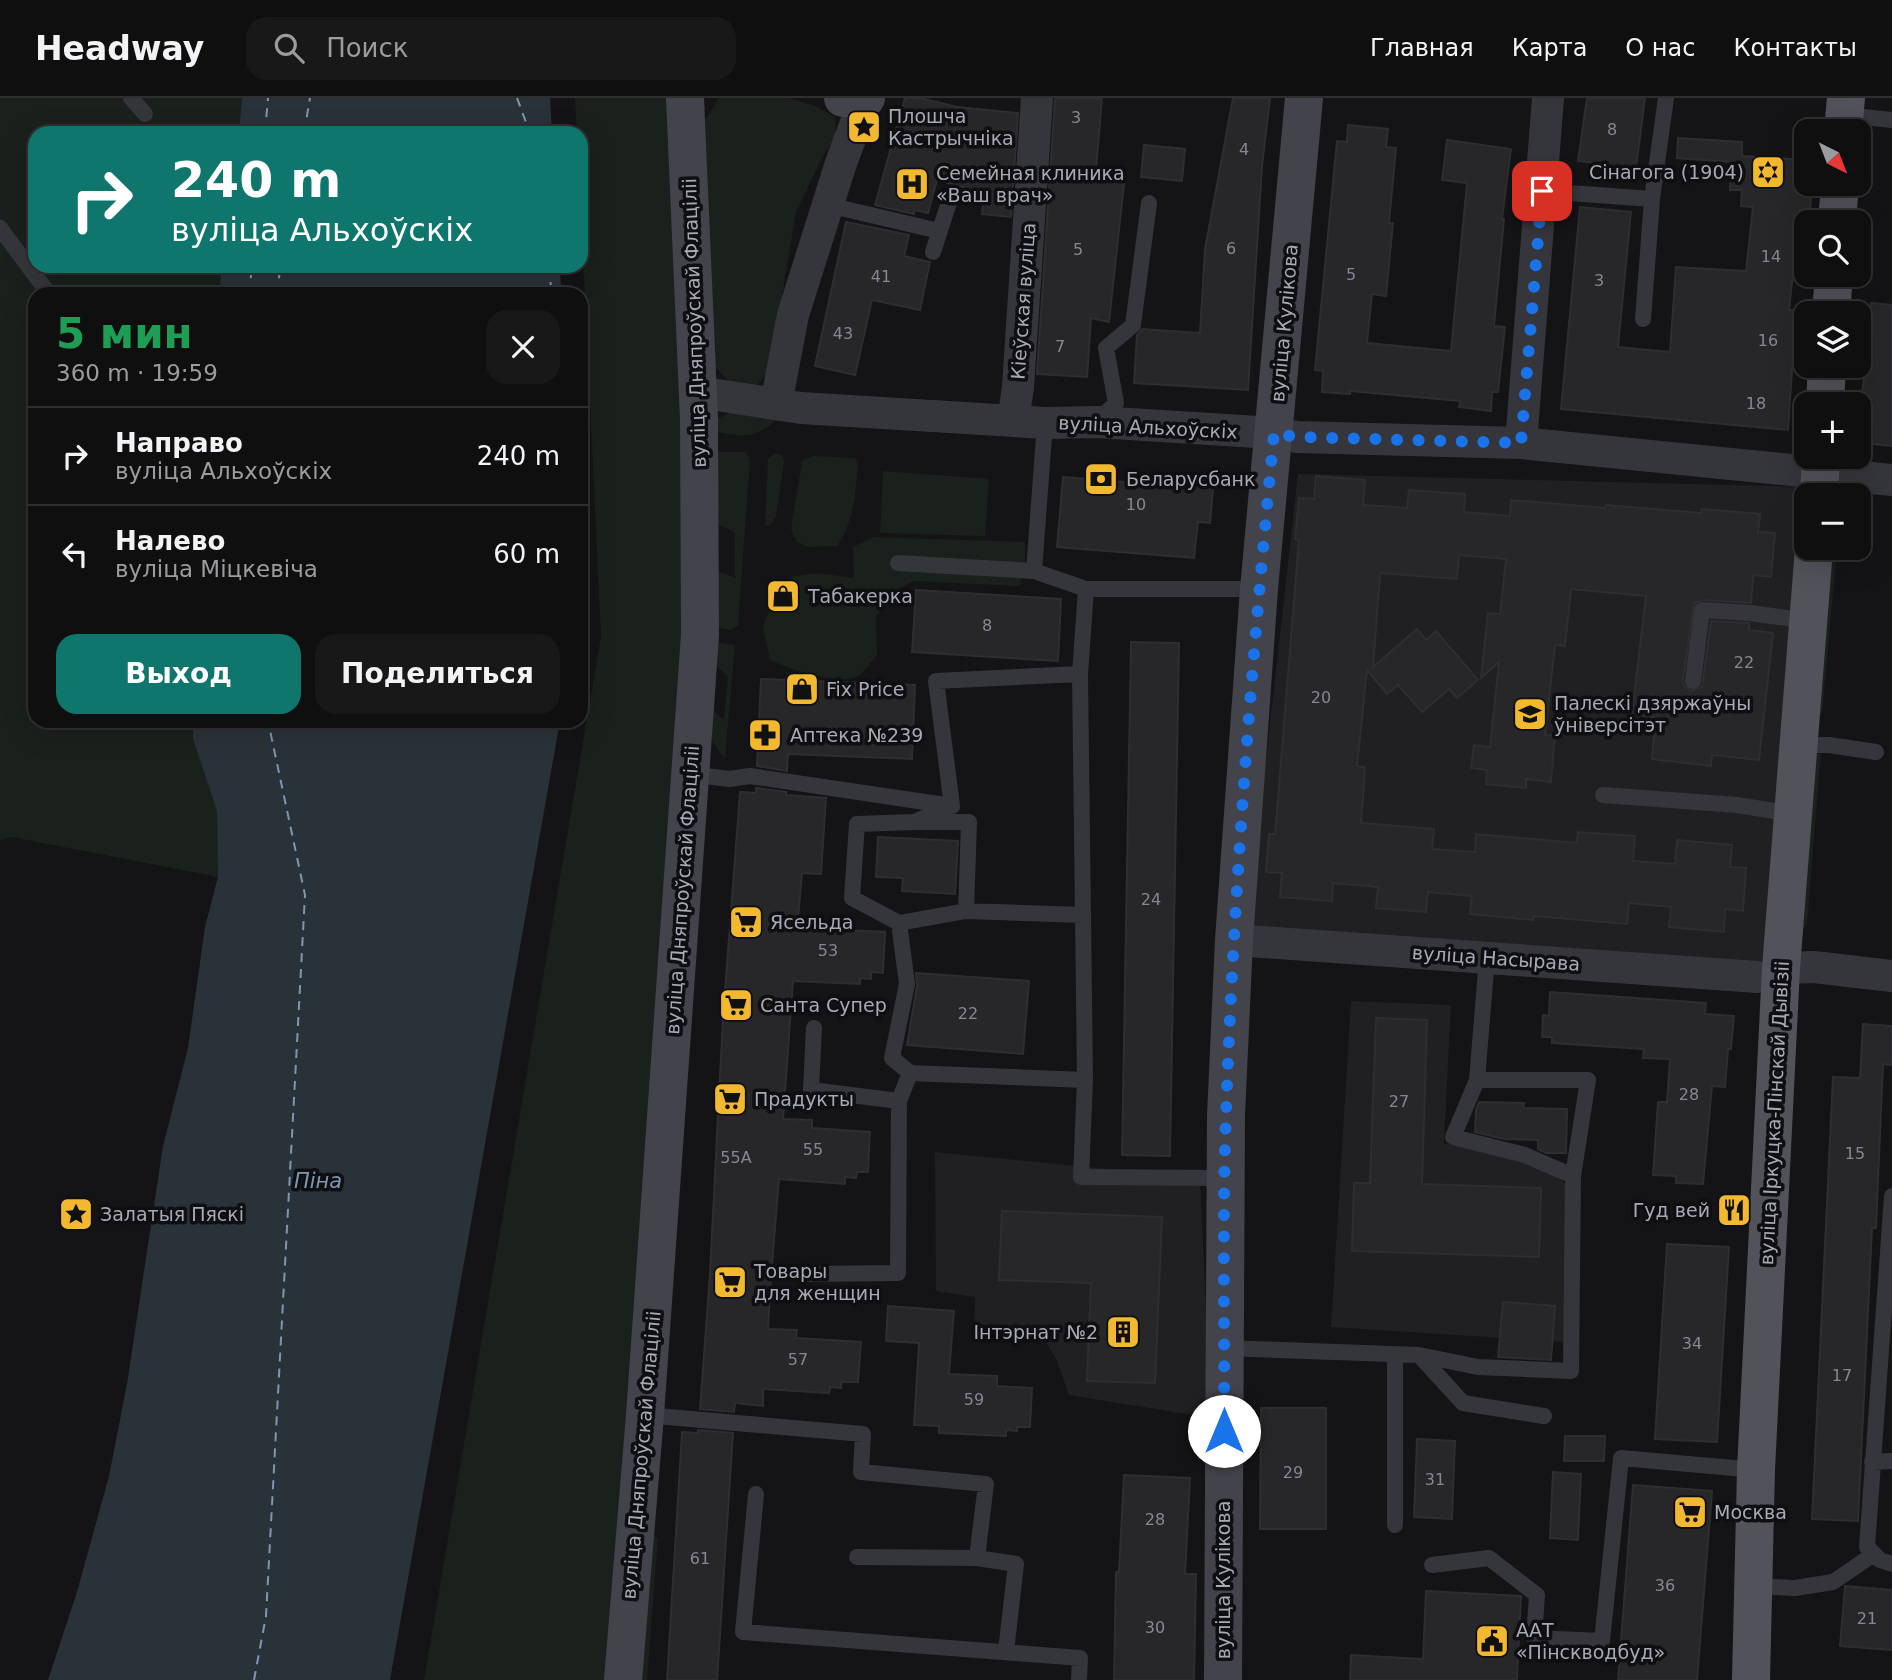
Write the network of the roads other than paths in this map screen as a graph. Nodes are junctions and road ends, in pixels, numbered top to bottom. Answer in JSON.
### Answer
{"nodes":[{"id":1,"x":131,"y":98,"type":"edge"},
{"id":2,"x":685,"y":98,"type":"edge"},
{"id":3,"x":844,"y":98,"type":"edge"},
{"id":4,"x":865,"y":98,"type":"edge"},
{"id":5,"x":1037,"y":98,"type":"edge"},
{"id":6,"x":1304,"y":98,"type":"edge"},
{"id":7,"x":1548,"y":98,"type":"edge"},
{"id":8,"x":1666,"y":98,"type":"edge"},
{"id":9,"x":145,"y":114,"type":"dead end"},
{"id":10,"x":1844,"y":115,"type":"edge"},
{"id":11,"x":1892,"y":120,"type":"edge"},
{"id":12,"x":1542,"y":191,"type":"junction"},
{"id":13,"x":952,"y":193,"type":"dead end"},
{"id":14,"x":1652,"y":199,"type":"junction"},
{"id":15,"x":1149,"y":203,"type":"dead end"},
{"id":16,"x":828,"y":205,"type":"junction"},
{"id":17,"x":0,"y":228,"type":"edge"},
{"id":18,"x":939,"y":231,"type":"junction"},
{"id":19,"x":933,"y":252,"type":"dead end"},
{"id":20,"x":28,"y":265,"type":"edge"},
{"id":21,"x":34,"y":273,"type":"edge"},
{"id":22,"x":45,"y":287,"type":"edge"},
{"id":23,"x":1643,"y":319,"type":"dead end"},
{"id":24,"x":698,"y":392,"type":"junction"},
{"id":25,"x":776,"y":404,"type":"junction"},
{"id":26,"x":1013,"y":421,"type":"junction"},
{"id":27,"x":1097,"y":422,"type":"junction"},
{"id":28,"x":1045,"y":423,"type":"junction"},
{"id":29,"x":1274,"y":433,"type":"junction"},
{"id":30,"x":1521,"y":443,"type":"junction"},
{"id":31,"x":1820,"y":475,"type":"edge"},
{"id":32,"x":1892,"y":481,"type":"edge"},
{"id":33,"x":1813,"y":560,"type":"edge"},
{"id":34,"x":898,"y":563,"type":"dead end"},
{"id":35,"x":1034,"y":571,"type":"junction"},
{"id":36,"x":1086,"y":589,"type":"junction"},
{"id":37,"x":1259,"y":589,"type":"junction"},
{"id":38,"x":1809,"y":621,"type":"junction"},
{"id":39,"x":1080,"y":674,"type":"junction"},
{"id":40,"x":1693,"y":681,"type":"dead end"},
{"id":41,"x":1799,"y":745,"type":"junction"},
{"id":42,"x":1876,"y":752,"type":"dead end"},
{"id":43,"x":690,"y":774,"type":"junction"},
{"id":44,"x":1603,"y":795,"type":"dead end"},
{"id":45,"x":952,"y":806,"type":"junction"},
{"id":46,"x":1793,"y":814,"type":"junction"},
{"id":47,"x":914,"y":822,"type":"junction"},
{"id":48,"x":966,"y":911,"type":"junction"},
{"id":49,"x":1083,"y":915,"type":"junction"},
{"id":50,"x":899,"y":923,"type":"junction"},
{"id":51,"x":1234,"y":940,"type":"junction"},
{"id":52,"x":1487,"y":958,"type":"junction"},
{"id":53,"x":1769,"y":973,"type":"junction"},
{"id":54,"x":1892,"y":976,"type":"edge"},
{"id":55,"x":814,"y":1028,"type":"dead end"},
{"id":56,"x":910,"y":1073,"type":"junction"},
{"id":57,"x":1085,"y":1080,"type":"junction"},
{"id":58,"x":1477,"y":1080,"type":"junction"},
{"id":59,"x":899,"y":1101,"type":"junction"},
{"id":60,"x":1573,"y":1176,"type":"junction"},
{"id":61,"x":1225,"y":1178,"type":"junction"},
{"id":62,"x":1892,"y":1196,"type":"edge"},
{"id":63,"x":805,"y":1274,"type":"dead end"},
{"id":64,"x":1225,"y":1348,"type":"junction"},
{"id":65,"x":1395,"y":1354,"type":"junction"},
{"id":66,"x":1419,"y":1355,"type":"junction"},
{"id":67,"x":645,"y":1415,"type":"junction"},
{"id":68,"x":1544,"y":1416,"type":"dead end"},
{"id":69,"x":1892,"y":1461,"type":"edge"},
{"id":70,"x":1872,"y":1462,"type":"junction"},
{"id":71,"x":1756,"y":1470,"type":"junction"},
{"id":72,"x":756,"y":1494,"type":"dead end"},
{"id":73,"x":1395,"y":1525,"type":"dead end"},
{"id":74,"x":1874,"y":1554,"type":"junction"},
{"id":75,"x":858,"y":1557,"type":"dead end"},
{"id":76,"x":977,"y":1558,"type":"junction"},
{"id":77,"x":1892,"y":1564,"type":"edge"},
{"id":78,"x":1432,"y":1565,"type":"dead end"},
{"id":79,"x":1753,"y":1586,"type":"junction"},
{"id":80,"x":1006,"y":1651,"type":"junction"},
{"id":81,"x":623,"y":1680,"type":"edge"},
{"id":82,"x":1079,"y":1680,"type":"edge"},
{"id":83,"x":1223,"y":1680,"type":"edge"},
{"id":84,"x":1751,"y":1680,"type":"edge"}],
"edges":[{"from":1,"to":9,"type":"lane"},
{"from":2,"to":24,"type":"street","name":"вуліца Дняпроўскай Флаціліі"},
{"from":3,"to":4,"type":"street"},
{"from":4,"to":16,"type":"street"},
{"from":5,"to":26,"type":"street","name":"Кіеўская вуліца"},
{"from":6,"to":29,"type":"street","name":"вуліца Кулікова"},
{"from":7,"to":12,"type":"street"},
{"from":8,"to":14,"type":"lane"},
{"from":10,"to":11,"type":"lane"},
{"from":12,"to":14,"type":"lane"},
{"from":12,"to":30,"type":"street"},
{"from":13,"to":18,"type":"lane"},
{"from":14,"to":23,"type":"lane"},
{"from":15,"to":27,"type":"lane"},
{"from":16,"to":18,"type":"lane"},
{"from":16,"to":25,"type":"street"},
{"from":17,"to":20,"type":"lane"},
{"from":18,"to":19,"type":"lane"},
{"from":21,"to":22,"type":"lane"},
{"from":24,"to":25,"type":"street","name":"вуліца Альхоўскіх"},
{"from":24,"to":43,"type":"street","name":"вуліца Дняпроўскай Флаціліі"},
{"from":25,"to":26,"type":"street","name":"вуліца Альхоўскіх"},
{"from":26,"to":28,"type":"street","name":"вуліца Альхоўскіх"},
{"from":27,"to":28,"type":"street","name":"вуліца Альхоўскіх"},
{"from":27,"to":29,"type":"street","name":"вуліца Альхоўскіх"},
{"from":28,"to":35,"type":"lane"},
{"from":29,"to":30,"type":"street","name":"вуліца Альхоўскіх"},
{"from":29,"to":37,"type":"street","name":"вуліца Кулікова"},
{"from":30,"to":31,"type":"street","name":"вуліца Альхоўскіх"},
{"from":31,"to":32,"type":"street","name":"вуліца Альхоўскіх"},
{"from":33,"to":38,"type":"main road","name":"вуліца Іркуцка-Пінскай Дывізіі"},
{"from":34,"to":35,"type":"lane"},
{"from":35,"to":36,"type":"lane"},
{"from":36,"to":37,"type":"lane"},
{"from":36,"to":39,"type":"lane"},
{"from":37,"to":51,"type":"street","name":"вуліца Кулікова"},
{"from":38,"to":40,"type":"lane"},
{"from":38,"to":41,"type":"main road","name":"вуліца Іркуцка-Пінскай Дывізіі"},
{"from":39,"to":45,"type":"lane"},
{"from":39,"to":49,"type":"lane"},
{"from":41,"to":42,"type":"lane"},
{"from":41,"to":46,"type":"main road","name":"вуліца Іркуцка-Пінскай Дывізіі"},
{"from":43,"to":45,"type":"lane"},
{"from":43,"to":67,"type":"street","name":"вуліца Дняпроўскай Флаціліі"},
{"from":44,"to":46,"type":"lane"},
{"from":45,"to":47,"type":"lane"},
{"from":46,"to":53,"type":"main road","name":"вуліца Іркуцка-Пінскай Дывізіі"},
{"from":47,"to":48,"type":"lane"},
{"from":47,"to":50,"type":"lane"},
{"from":48,"to":49,"type":"lane"},
{"from":48,"to":50,"type":"lane"},
{"from":49,"to":57,"type":"lane"},
{"from":50,"to":56,"type":"lane"},
{"from":51,"to":52,"type":"street","name":"вуліца Насырава"},
{"from":51,"to":61,"type":"street","name":"вуліца Кулікова"},
{"from":52,"to":53,"type":"street","name":"вуліца Насырава"},
{"from":52,"to":58,"type":"lane"},
{"from":53,"to":54,"type":"street","name":"вуліца Насырава"},
{"from":53,"to":71,"type":"main road","name":"вуліца Іркуцка-Пінскай Дывізіі"},
{"from":55,"to":59,"type":"lane"},
{"from":56,"to":57,"type":"lane"},
{"from":56,"to":59,"type":"lane"},
{"from":57,"to":61,"type":"lane"},
{"from":58,"to":60,"type":"lane"},
{"from":58,"to":60,"type":"lane"},
{"from":59,"to":63,"type":"lane"},
{"from":60,"to":66,"type":"lane"},
{"from":61,"to":64,"type":"street","name":"вуліца Кулікова"},
{"from":62,"to":70,"type":"lane"},
{"from":64,"to":65,"type":"lane"},
{"from":64,"to":83,"type":"street","name":"вуліца Кулікова"},
{"from":65,"to":66,"type":"lane"},
{"from":65,"to":73,"type":"lane"},
{"from":66,"to":68,"type":"lane"},
{"from":67,"to":76,"type":"lane"},
{"from":67,"to":81,"type":"street","name":"вуліца Дняпроўскай Флаціліі"},
{"from":69,"to":70,"type":"lane"},
{"from":70,"to":74,"type":"lane"},
{"from":71,"to":78,"type":"lane"},
{"from":71,"to":79,"type":"main road","name":"вуліца Іркуцка-Пінскай Дывізіі"},
{"from":72,"to":80,"type":"lane"},
{"from":74,"to":77,"type":"lane"},
{"from":74,"to":79,"type":"lane"},
{"from":75,"to":76,"type":"lane"},
{"from":76,"to":80,"type":"lane"},
{"from":79,"to":84,"type":"main road","name":"вуліца Іркуцка-Пінскай Дывізіі"},
{"from":80,"to":82,"type":"lane"}]}
